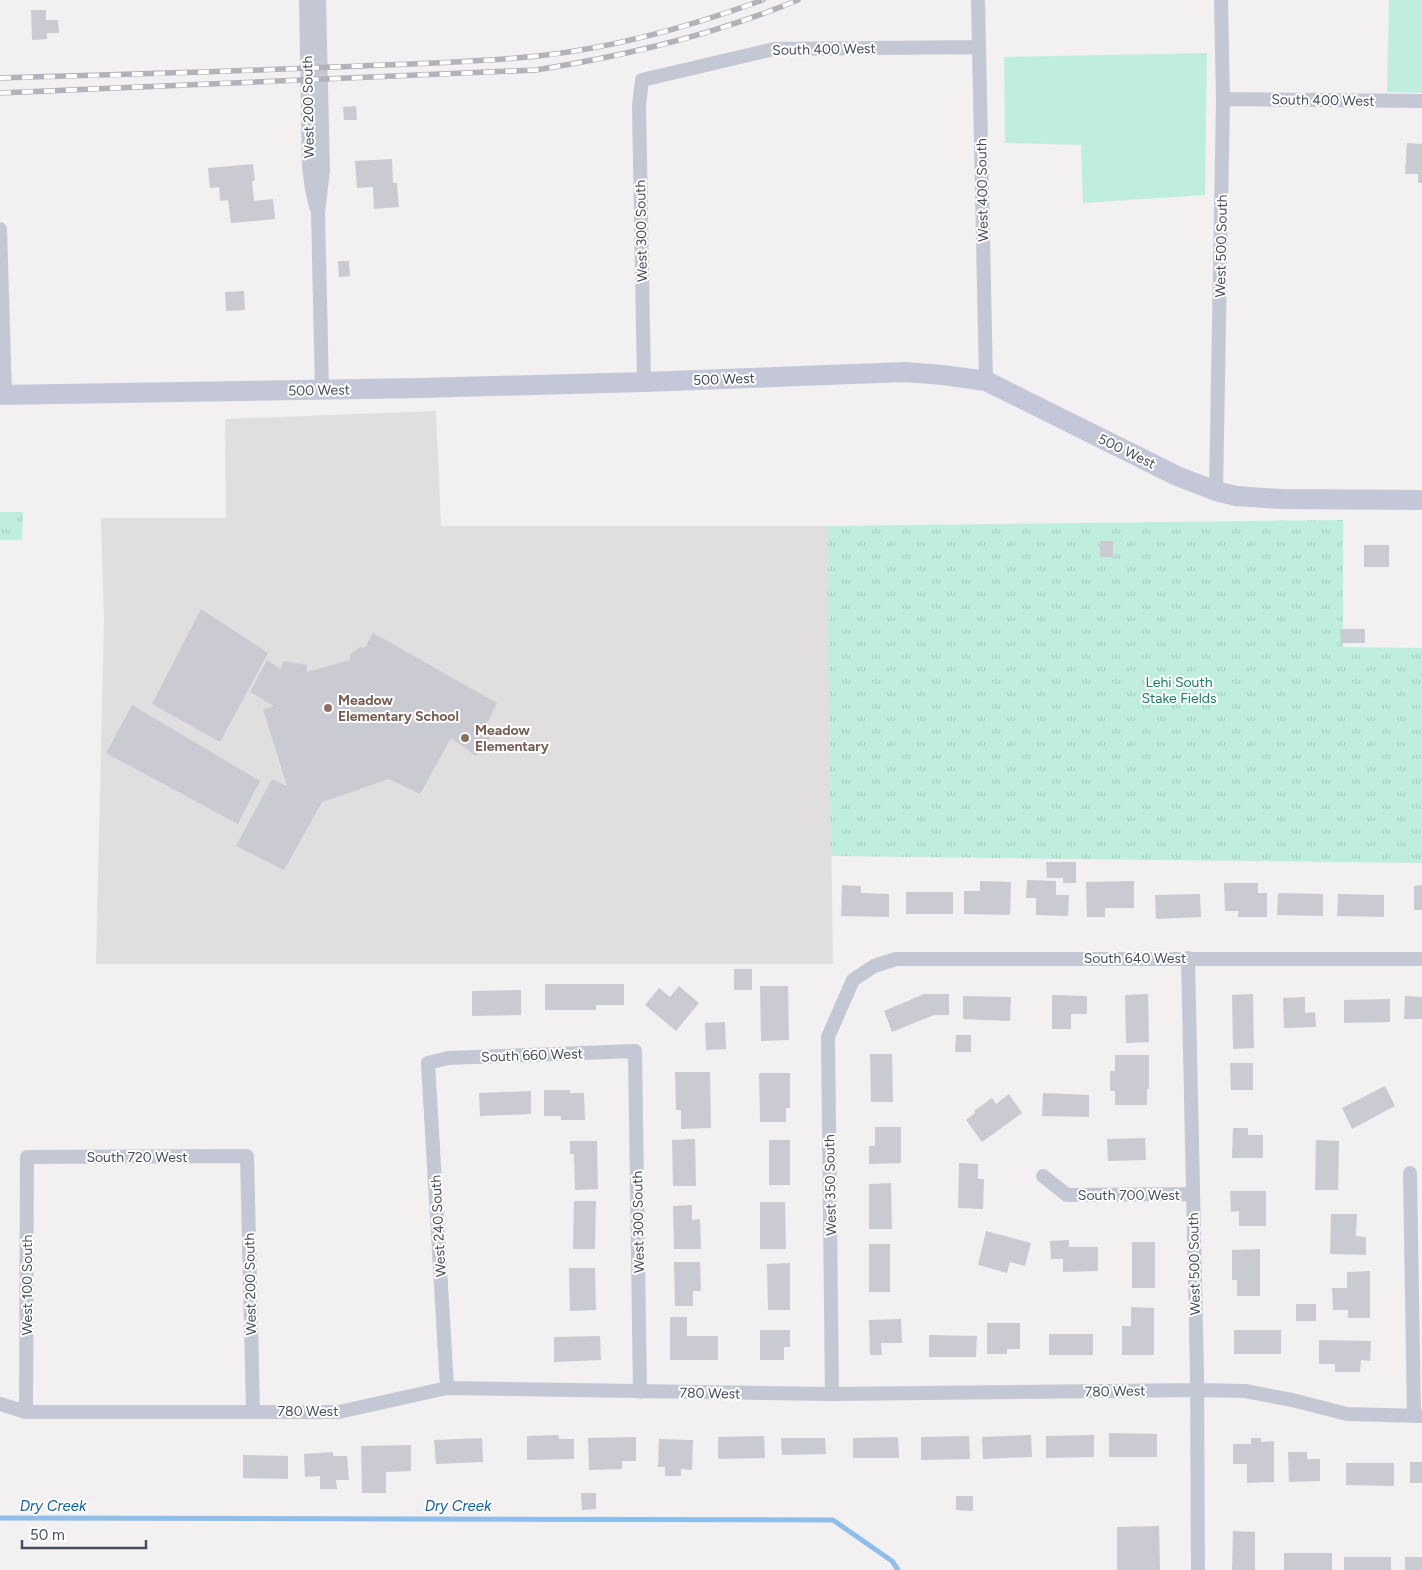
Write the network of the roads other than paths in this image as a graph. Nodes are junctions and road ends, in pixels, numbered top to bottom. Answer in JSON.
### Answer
{"nodes":[{"id":1,"x":306,"y":0,"type":"edge"},
{"id":2,"x":319,"y":0,"type":"edge"},
{"id":3,"x":978,"y":0,"type":"edge"},
{"id":4,"x":1221,"y":0,"type":"edge"},
{"id":5,"x":979,"y":47,"type":"junction"},
{"id":6,"x":642,"y":80,"type":"joint"},
{"id":7,"x":1223,"y":98,"type":"junction"},
{"id":8,"x":1422,"y":101,"type":"edge"},
{"id":9,"x":318,"y":212,"type":"junction"},
{"id":10,"x":0,"y":229,"type":"edge"},
{"id":11,"x":986,"y":381,"type":"junction"},
{"id":12,"x":644,"y":382,"type":"junction"},
{"id":13,"x":322,"y":390,"type":"junction"},
{"id":14,"x":3,"y":395,"type":"edge"},
{"id":15,"x":1216,"y":491,"type":"junction"},
{"id":16,"x":1422,"y":500,"type":"edge"},
{"id":17,"x":1188,"y":958,"type":"junction"},
{"id":18,"x":1422,"y":959,"type":"edge"},
{"id":19,"x":853,"y":980,"type":"joint"},
{"id":20,"x":635,"y":1051,"type":"joint"},
{"id":21,"x":428,"y":1063,"type":"joint"},
{"id":22,"x":247,"y":1156,"type":"joint"},
{"id":23,"x":27,"y":1157,"type":"joint"},
{"id":24,"x":1410,"y":1173,"type":"dead end"},
{"id":25,"x":1043,"y":1176,"type":"dead end"},
{"id":26,"x":1193,"y":1194,"type":"junction"},
{"id":27,"x":447,"y":1388,"type":"junction"},
{"id":28,"x":1197,"y":1390,"type":"junction"},
{"id":29,"x":640,"y":1392,"type":"junction"},
{"id":30,"x":832,"y":1394,"type":"junction"},
{"id":31,"x":0,"y":1404,"type":"edge"},
{"id":32,"x":253,"y":1411,"type":"junction"},
{"id":33,"x":26,"y":1412,"type":"junction"},
{"id":34,"x":1418,"y":1416,"type":"edge"},
{"id":35,"x":1198,"y":1570,"type":"edge"}],
"edges":[{"from":1,"to":9,"type":"street","name":"West 200 South"},
{"from":2,"to":9,"type":"street","name":"West 200 South"},
{"from":3,"to":5,"type":"street","name":"West 400 South"},
{"from":4,"to":7,"type":"street","name":"West 500 South"},
{"from":5,"to":6,"type":"street","name":"South 400 West"},
{"from":5,"to":11,"type":"street","name":"West 400 South"},
{"from":6,"to":12,"type":"street","name":"West 300 South"},
{"from":7,"to":8,"type":"street","name":"South 400 West"},
{"from":7,"to":15,"type":"street","name":"West 500 South"},
{"from":9,"to":13,"type":"street","name":"West 200 South"},
{"from":10,"to":14,"type":"street"},
{"from":11,"to":12,"type":"street","name":"500 West"},
{"from":11,"to":15,"type":"street","name":"500 West"},
{"from":12,"to":13,"type":"street","name":"500 West"},
{"from":13,"to":14,"type":"street","name":"500 West"},
{"from":15,"to":16,"type":"street","name":"500 West"},
{"from":17,"to":18,"type":"street","name":"South 640 West"},
{"from":17,"to":19,"type":"street","name":"South 640 West"},
{"from":17,"to":26,"type":"street","name":"West 500 South"},
{"from":19,"to":30,"type":"street","name":"West 350 South"},
{"from":20,"to":21,"type":"street","name":"South 660 West"},
{"from":20,"to":29,"type":"street","name":"West 300 South"},
{"from":21,"to":27,"type":"street","name":"West 240 South"},
{"from":22,"to":23,"type":"street","name":"South 720 West"},
{"from":22,"to":32,"type":"street","name":"West 200 South"},
{"from":23,"to":33,"type":"street","name":"West 100 South"},
{"from":24,"to":34,"type":"street"},
{"from":25,"to":26,"type":"street","name":"South 700 West"},
{"from":26,"to":28,"type":"street","name":"West 500 South"},
{"from":27,"to":29,"type":"street","name":"780 West"},
{"from":27,"to":32,"type":"street","name":"780 West"},
{"from":28,"to":30,"type":"street","name":"780 West"},
{"from":28,"to":34,"type":"street","name":"780 West"},
{"from":28,"to":35,"type":"street","name":"West 500 South"},
{"from":29,"to":30,"type":"street","name":"780 West"},
{"from":31,"to":33,"type":"street","name":"780 West"},
{"from":32,"to":33,"type":"street","name":"780 West"}]}
